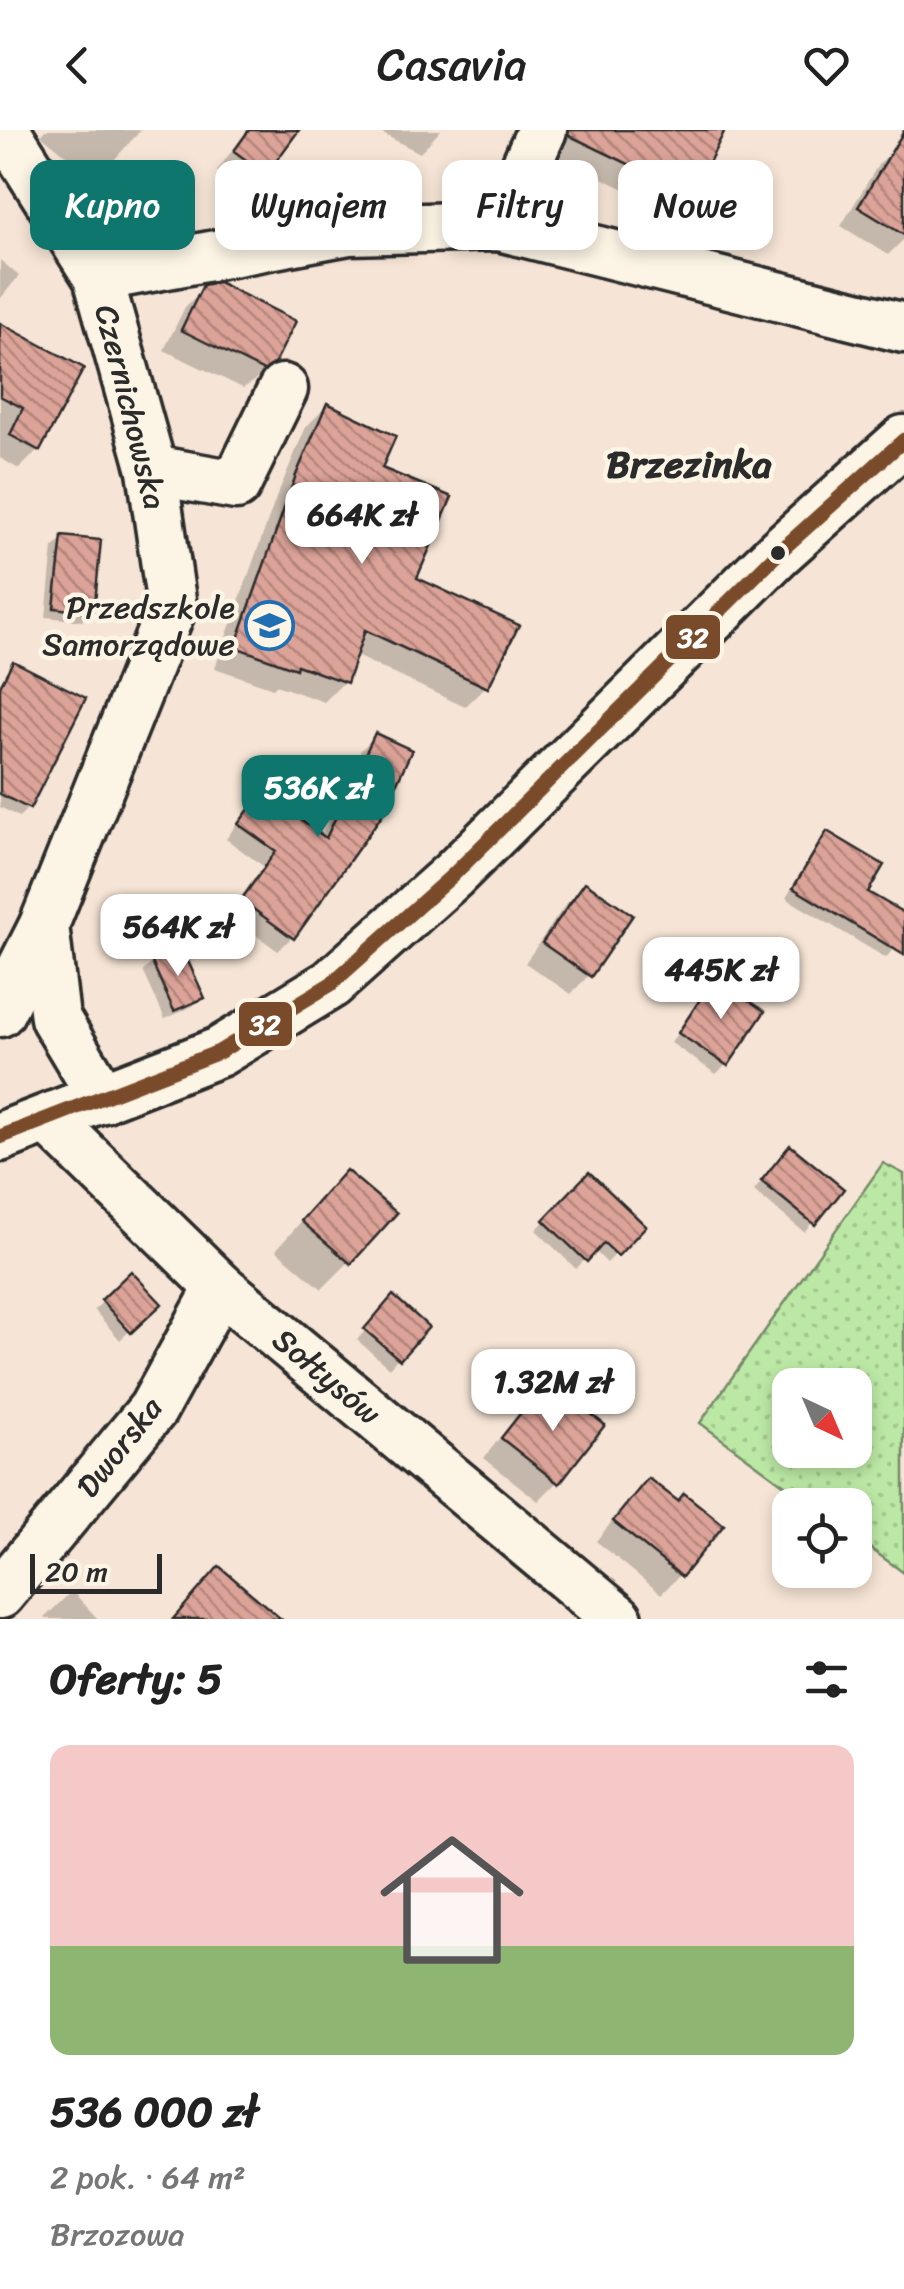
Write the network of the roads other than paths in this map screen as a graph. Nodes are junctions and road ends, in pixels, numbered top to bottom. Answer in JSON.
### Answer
{"nodes":[{"id":1,"x":5,"y":130,"type":"edge"},
{"id":2,"x":542,"y":130,"type":"edge"},
{"id":3,"x":528,"y":160,"type":"edge"},
{"id":4,"x":442,"y":228,"type":"edge"},
{"id":5,"x":594,"y":250,"type":"edge"},
{"id":6,"x":98,"y":277,"type":"junction"},
{"id":7,"x":904,"y":328,"type":"edge"},
{"id":8,"x":284,"y":388,"type":"dead end"},
{"id":9,"x":904,"y":440,"type":"edge"},
{"id":10,"x":152,"y":470,"type":"junction"},
{"id":11,"x":44,"y":925,"type":"junction"},
{"id":12,"x":0,"y":1012,"type":"edge"},
{"id":13,"x":103,"y":1098,"type":"junction"},
{"id":14,"x":48,"y":1119,"type":"junction"},
{"id":15,"x":0,"y":1138,"type":"edge"},
{"id":16,"x":220,"y":1287,"type":"junction"},
{"id":17,"x":0,"y":1594,"type":"edge"},
{"id":18,"x":618,"y":1619,"type":"edge"}],
"edges":[{"from":1,"to":6,"type":"street","name":"Czernichowska"},
{"from":2,"to":3,"type":"street"},
{"from":4,"to":6,"type":"street"},
{"from":5,"to":7,"type":"street"},
{"from":6,"to":10,"type":"street","name":"Czernichowska"},
{"from":8,"to":10,"type":"street"},
{"from":9,"to":13,"type":"street"},
{"from":10,"to":11,"type":"street","name":"Czernichowska"},
{"from":11,"to":12,"type":"street","name":"Czernichowska"},
{"from":11,"to":13,"type":"street","name":"Czernichowska"},
{"from":13,"to":14,"type":"street"},
{"from":14,"to":15,"type":"street"},
{"from":14,"to":16,"type":"street","name":"Sołtysów"},
{"from":16,"to":17,"type":"street","name":"Dworska"},
{"from":16,"to":18,"type":"street","name":"Sołtysów"}]}
